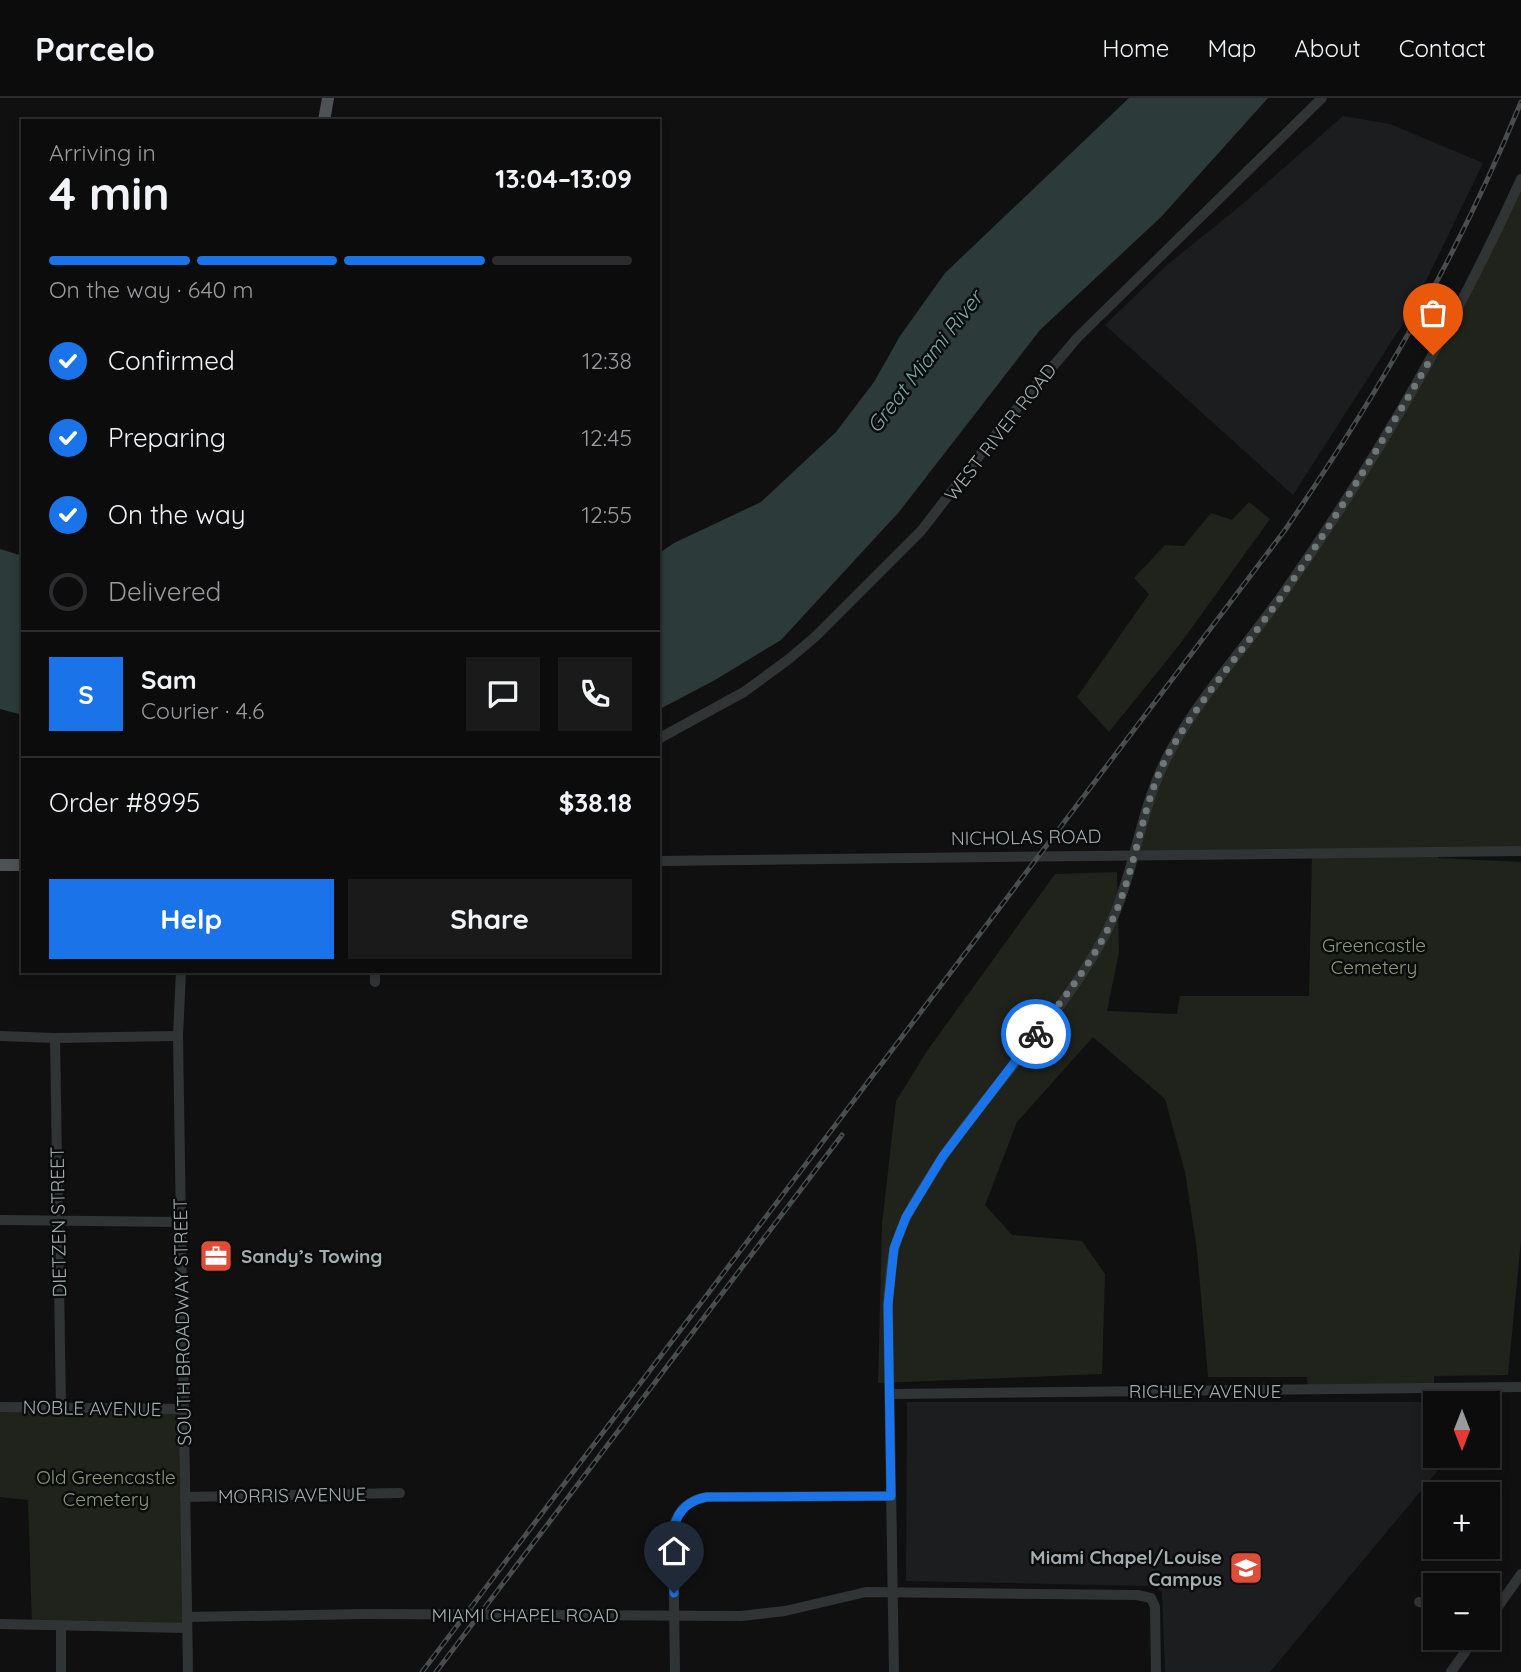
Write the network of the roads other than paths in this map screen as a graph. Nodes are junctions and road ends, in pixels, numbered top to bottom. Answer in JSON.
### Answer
{"nodes":[{"id":1,"x":328,"y":98,"type":"edge"},
{"id":2,"x":1322,"y":98,"type":"edge"},
{"id":3,"x":324,"y":119,"type":"edge"},
{"id":4,"x":1521,"y":178,"type":"edge"},
{"id":5,"x":660,"y":738,"type":"edge"},
{"id":6,"x":1521,"y":851,"type":"edge"},
{"id":7,"x":1135,"y":854,"type":"junction"},
{"id":8,"x":660,"y":861,"type":"edge"},
{"id":9,"x":0,"y":865,"type":"edge"},
{"id":10,"x":21,"y":865,"type":"edge"},
{"id":11,"x":181,"y":973,"type":"edge"},
{"id":12,"x":0,"y":1036,"type":"edge"},
{"id":13,"x":178,"y":1036,"type":"junction"},
{"id":14,"x":55,"y":1038,"type":"junction"},
{"id":15,"x":0,"y":1220,"type":"edge"},
{"id":16,"x":57,"y":1221,"type":"junction"},
{"id":17,"x":181,"y":1222,"type":"junction"},
{"id":18,"x":1521,"y":1387,"type":"edge"},
{"id":19,"x":890,"y":1394,"type":"junction"},
{"id":20,"x":0,"y":1407,"type":"edge"},
{"id":21,"x":61,"y":1407,"type":"junction"},
{"id":22,"x":184,"y":1409,"type":"junction"},
{"id":23,"x":400,"y":1493,"type":"dead end"},
{"id":24,"x":891,"y":1496,"type":"junction"},
{"id":25,"x":185,"y":1497,"type":"junction"},
{"id":26,"x":1521,"y":1574,"type":"edge"},
{"id":27,"x":893,"y":1592,"type":"junction"},
{"id":28,"x":1419,"y":1602,"type":"dead end"},
{"id":29,"x":1423,"y":1603,"type":"edge"},
{"id":30,"x":1500,"y":1604,"type":"edge"},
{"id":31,"x":674,"y":1615,"type":"junction"},
{"id":32,"x":187,"y":1622,"type":"junction"},
{"id":33,"x":0,"y":1624,"type":"edge"},
{"id":34,"x":61,"y":1626,"type":"junction"},
{"id":35,"x":1467,"y":1650,"type":"edge"},
{"id":36,"x":61,"y":1672,"type":"edge"},
{"id":37,"x":188,"y":1672,"type":"edge"},
{"id":38,"x":675,"y":1672,"type":"edge"},
{"id":39,"x":894,"y":1672,"type":"edge"},
{"id":40,"x":1156,"y":1672,"type":"edge"},
{"id":41,"x":1452,"y":1672,"type":"edge"}],
"edges":[{"from":1,"to":3,"type":"main road"},
{"from":2,"to":5,"type":"street","name":"WEST RIVER ROAD"},
{"from":4,"to":7,"type":"street"},
{"from":6,"to":7,"type":"street","name":"NICHOLAS ROAD"},
{"from":7,"to":8,"type":"street","name":"NICHOLAS ROAD"},
{"from":7,"to":19,"type":"street"},
{"from":9,"to":10,"type":"main road"},
{"from":11,"to":13,"type":"street","name":"SOUTH BROADWAY STREET"},
{"from":12,"to":14,"type":"street"},
{"from":13,"to":14,"type":"street"},
{"from":13,"to":17,"type":"street","name":"SOUTH BROADWAY STREET"},
{"from":14,"to":16,"type":"street","name":"DIETZEN STREET"},
{"from":15,"to":16,"type":"street"},
{"from":16,"to":17,"type":"street"},
{"from":16,"to":21,"type":"street","name":"DIETZEN STREET"},
{"from":17,"to":22,"type":"street","name":"SOUTH BROADWAY STREET"},
{"from":18,"to":19,"type":"street","name":"RICHLEY AVENUE"},
{"from":19,"to":24,"type":"street"},
{"from":20,"to":21,"type":"street","name":"NOBLE AVENUE"},
{"from":21,"to":22,"type":"street","name":"NOBLE AVENUE"},
{"from":22,"to":25,"type":"street","name":"SOUTH BROADWAY STREET"},
{"from":23,"to":25,"type":"street","name":"MORRIS AVENUE"},
{"from":24,"to":27,"type":"street"},
{"from":24,"to":31,"type":"street"},
{"from":25,"to":32,"type":"street","name":"SOUTH BROADWAY STREET"},
{"from":26,"to":30,"type":"street"},
{"from":27,"to":31,"type":"street","name":"MIAMI CHAPEL ROAD"},
{"from":27,"to":39,"type":"street"},
{"from":27,"to":40,"type":"street","name":"MIAMI CHAPEL ROAD"},
{"from":28,"to":29,"type":"street"},
{"from":31,"to":32,"type":"street","name":"MIAMI CHAPEL ROAD"},
{"from":31,"to":38,"type":"street"},
{"from":32,"to":34,"type":"street","name":"MIAMI CHAPEL ROAD"},
{"from":32,"to":37,"type":"street","name":"SOUTH BROADWAY STREET"},
{"from":33,"to":34,"type":"street","name":"MIAMI CHAPEL ROAD"},
{"from":34,"to":36,"type":"street"},
{"from":35,"to":41,"type":"street"}]}
